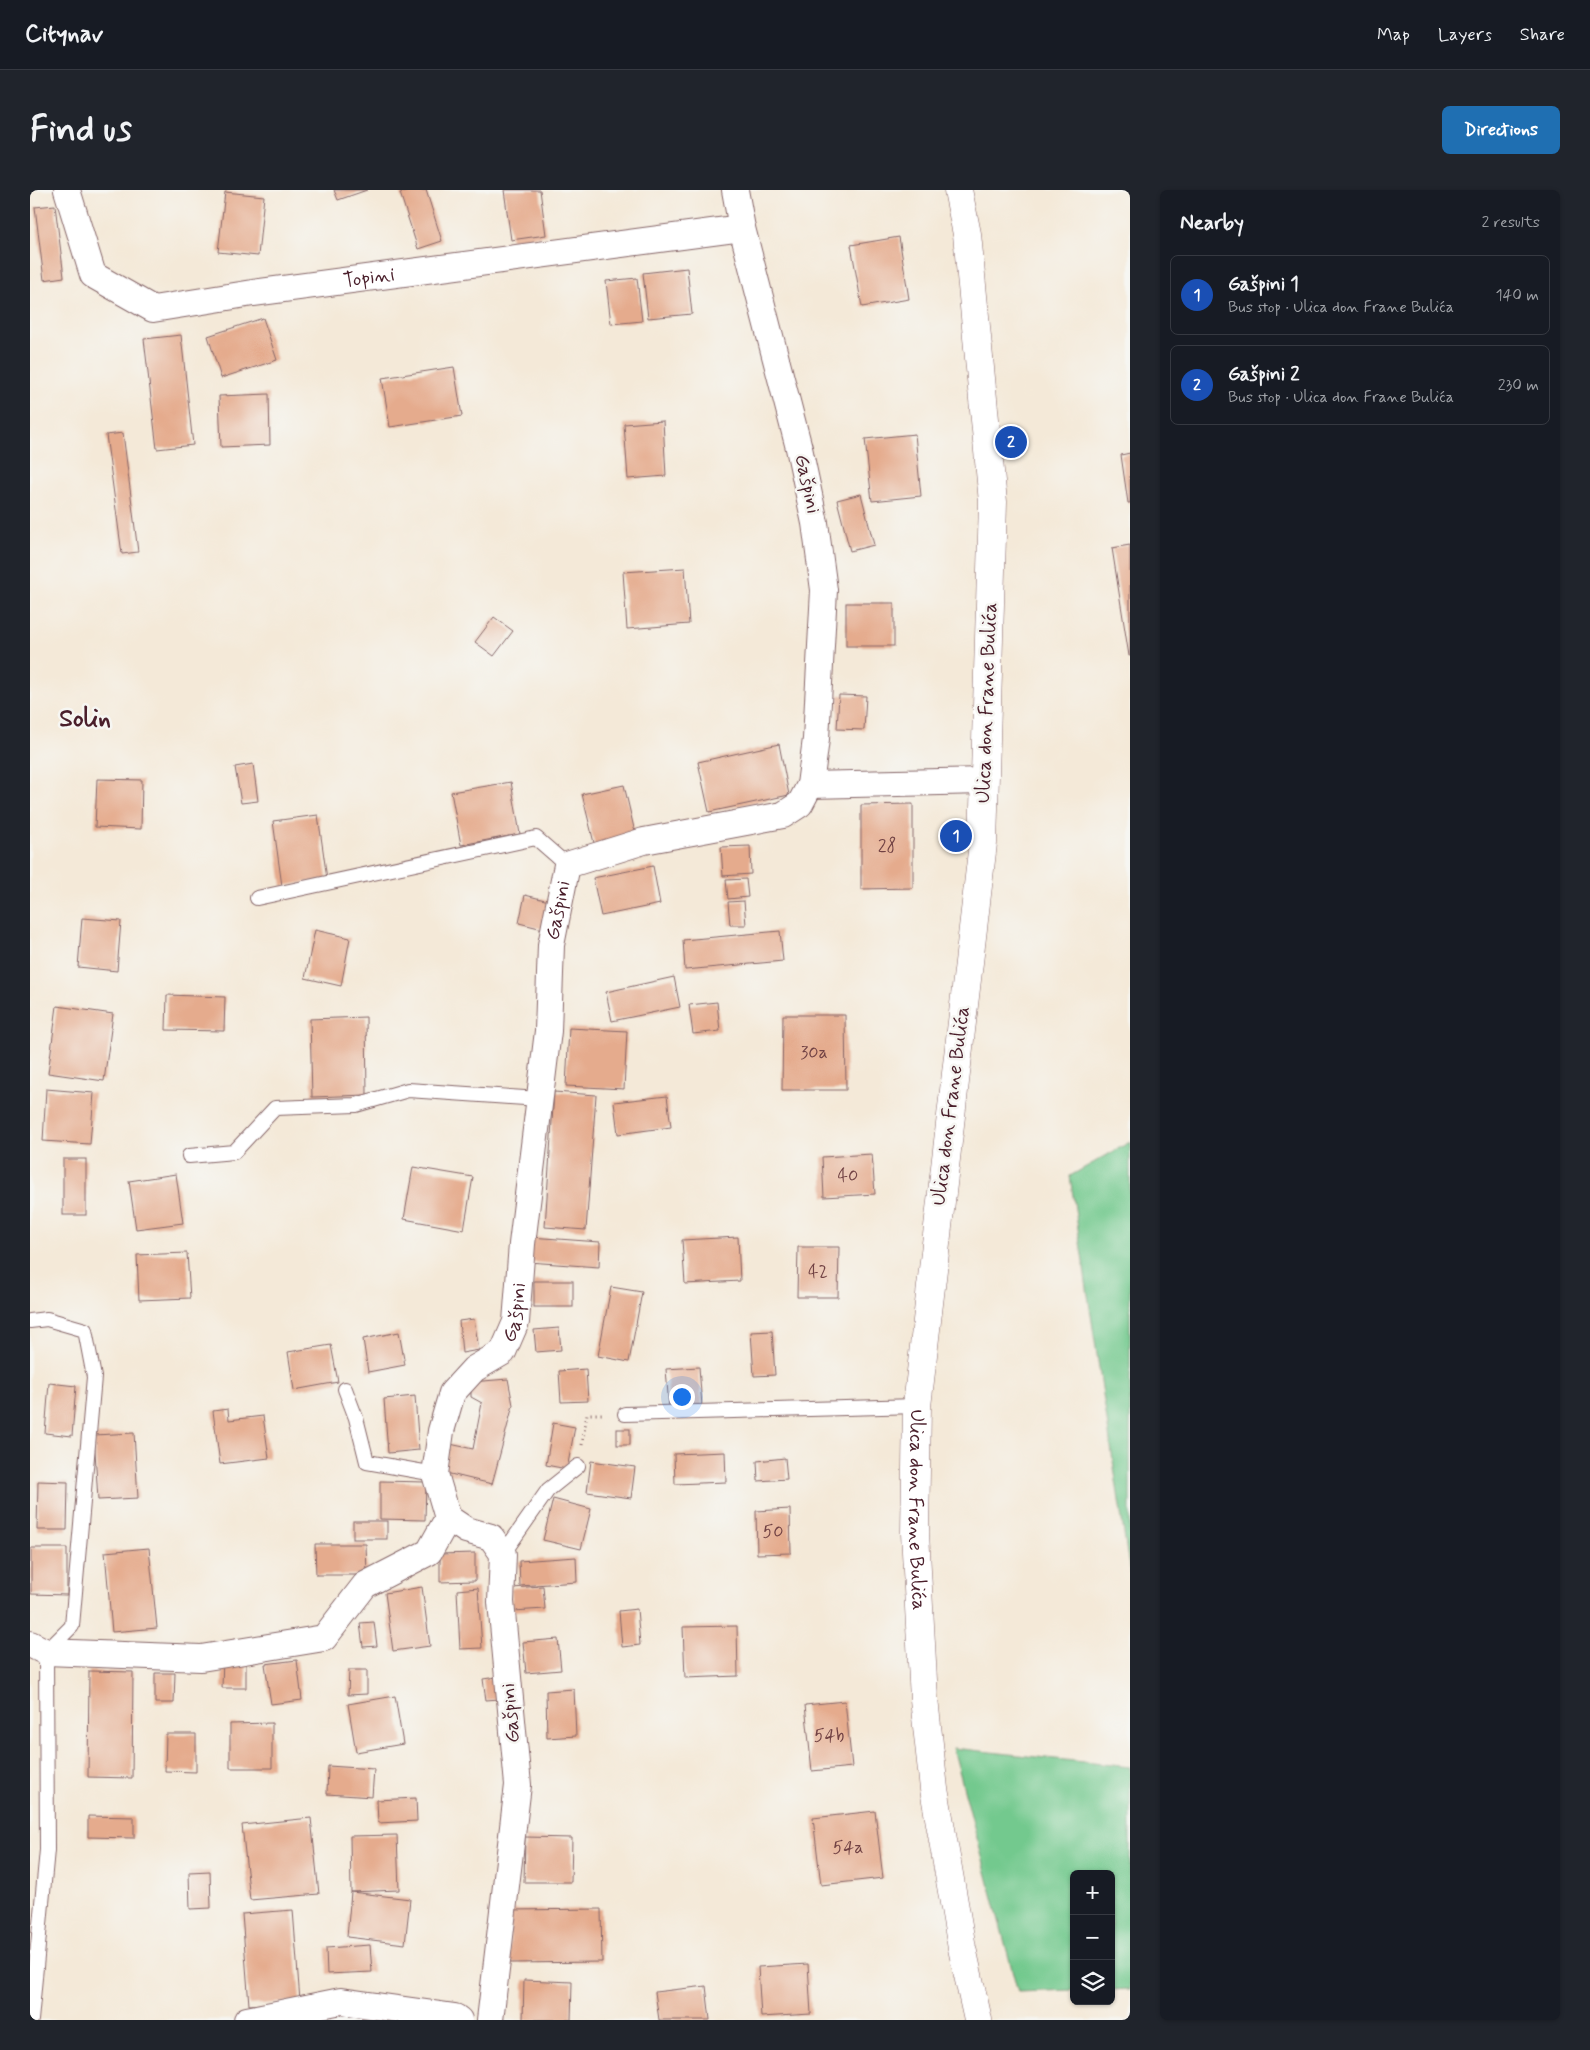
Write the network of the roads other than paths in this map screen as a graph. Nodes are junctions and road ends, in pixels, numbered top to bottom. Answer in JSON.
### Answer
{"nodes":[{"id":1,"x":67,"y":190,"type":"edge"},
{"id":2,"x":735,"y":190,"type":"edge"},
{"id":3,"x":958,"y":190,"type":"edge"},
{"id":4,"x":742,"y":228,"type":"junction"},
{"id":5,"x":984,"y":781,"type":"junction"},
{"id":6,"x":810,"y":785,"type":"junction"},
{"id":7,"x":567,"y":865,"type":"junction"},
{"id":8,"x":257,"y":898,"type":"dead end"},
{"id":9,"x":540,"y":1099,"type":"junction"},
{"id":10,"x":189,"y":1156,"type":"dead end"},
{"id":11,"x":30,"y":1321,"type":"edge"},
{"id":12,"x":345,"y":1389,"type":"dead end"},
{"id":13,"x":917,"y":1406,"type":"junction"},
{"id":14,"x":625,"y":1414,"type":"dead end"},
{"id":15,"x":578,"y":1466,"type":"road end"},
{"id":16,"x":434,"y":1474,"type":"junction"},
{"id":17,"x":448,"y":1518,"type":"junction"},
{"id":18,"x":503,"y":1554,"type":"junction"},
{"id":19,"x":38,"y":1648,"type":"edge"},
{"id":20,"x":31,"y":2020,"type":"edge"},
{"id":21,"x":247,"y":2020,"type":"edge"},
{"id":22,"x":459,"y":2020,"type":"edge"},
{"id":23,"x":490,"y":2020,"type":"edge"},
{"id":24,"x":978,"y":2020,"type":"edge"}],
"edges":[{"from":1,"to":4,"type":"street","name":"Topini"},
{"from":2,"to":4,"type":"street","name":"Gašpini"},
{"from":3,"to":5,"type":"street","name":"Ulica don Frane Bulića"},
{"from":4,"to":6,"type":"street","name":"Gašpini"},
{"from":5,"to":6,"type":"street"},
{"from":5,"to":13,"type":"street","name":"Ulica don Frane Bulića"},
{"from":6,"to":7,"type":"street","name":"Gašpini"},
{"from":7,"to":8,"type":"lane"},
{"from":7,"to":9,"type":"street","name":"Gašpini"},
{"from":9,"to":10,"type":"lane"},
{"from":9,"to":16,"type":"street","name":"Gašpini"},
{"from":11,"to":19,"type":"lane"},
{"from":12,"to":16,"type":"lane"},
{"from":13,"to":14,"type":"lane"},
{"from":13,"to":24,"type":"street","name":"Ulica don Frane Bulića"},
{"from":15,"to":18,"type":"lane"},
{"from":16,"to":17,"type":"street","name":"Gašpini"},
{"from":17,"to":18,"type":"street"},
{"from":17,"to":19,"type":"street"},
{"from":18,"to":23,"type":"street","name":"Gašpini"},
{"from":19,"to":20,"type":"lane"},
{"from":21,"to":22,"type":"street"}]}
